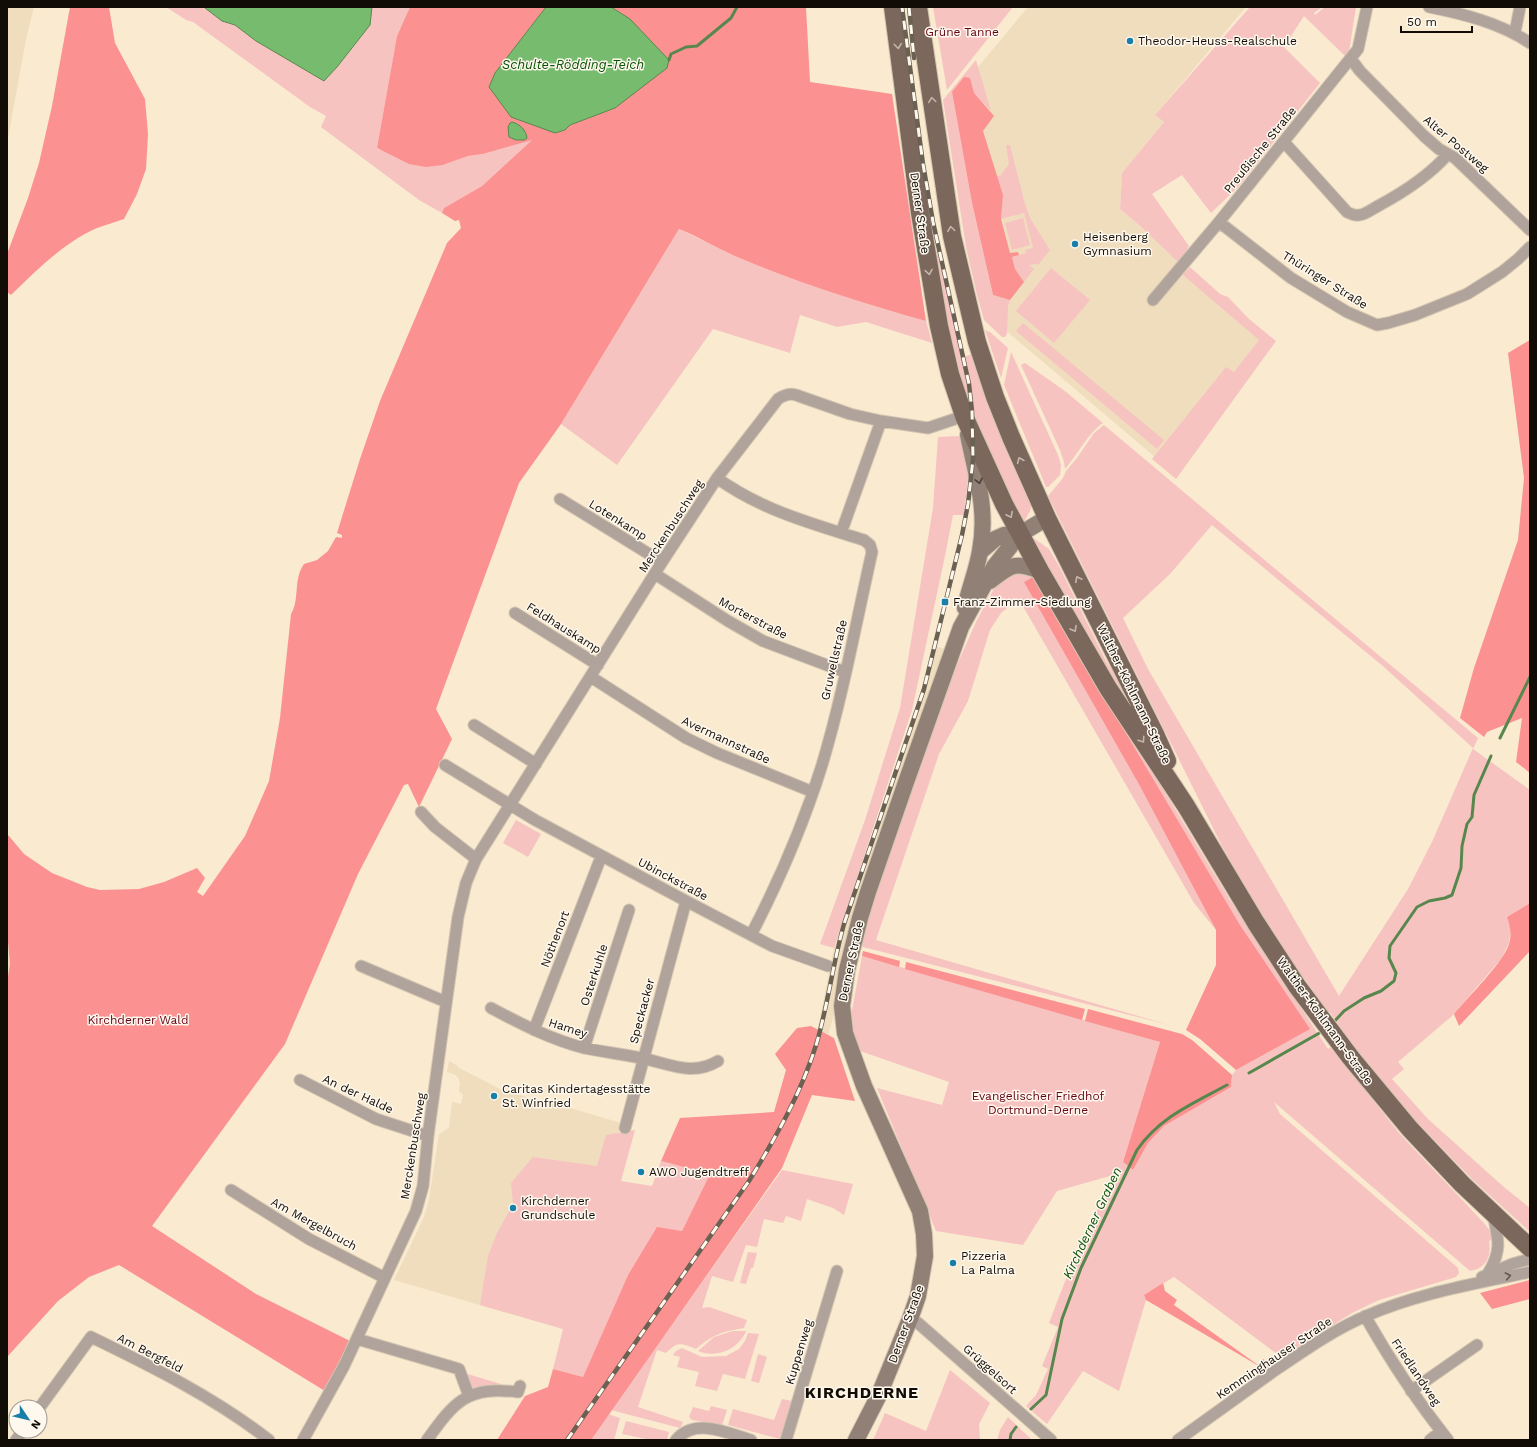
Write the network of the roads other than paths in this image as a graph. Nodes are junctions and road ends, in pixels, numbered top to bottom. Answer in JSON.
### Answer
{"nodes":[{"id":1,"x":893,"y":7,"type":"edge"},
{"id":2,"x":918,"y":7,"type":"edge"},
{"id":3,"x":1366,"y":7,"type":"edge"},
{"id":4,"x":1429,"y":7,"type":"edge"},
{"id":5,"x":1520,"y":7,"type":"edge"},
{"id":6,"x":1515,"y":32,"type":"junction"},
{"id":7,"x":1530,"y":43,"type":"edge"},
{"id":8,"x":1351,"y":59,"type":"junction"},
{"id":9,"x":1284,"y":142,"type":"junction"},
{"id":10,"x":1448,"y":154,"type":"junction"},
{"id":11,"x":1218,"y":222,"type":"junction"},
{"id":12,"x":1530,"y":230,"type":"edge"},
{"id":13,"x":1530,"y":247,"type":"edge"},
{"id":14,"x":1153,"y":300,"type":"dead end"},
{"id":15,"x":964,"y":416,"type":"junction"},
{"id":16,"x":881,"y":422,"type":"junction"},
{"id":17,"x":717,"y":478,"type":"junction"},
{"id":18,"x":560,"y":499,"type":"dead end"},
{"id":19,"x":1047,"y":518,"type":"junction"},
{"id":20,"x":841,"y":533,"type":"junction"},
{"id":21,"x":1020,"y":534,"type":"junction"},
{"id":22,"x":980,"y":552,"type":"junction"},
{"id":23,"x":662,"y":562,"type":"junction"},
{"id":24,"x":1040,"y":571,"type":"junction"},
{"id":25,"x":655,"y":574,"type":"junction"},
{"id":26,"x":984,"y":585,"type":"junction"},
{"id":27,"x":515,"y":613,"type":"dead end"},
{"id":28,"x":961,"y":627,"type":"junction"},
{"id":29,"x":598,"y":665,"type":"junction"},
{"id":30,"x":845,"y":672,"type":"junction"},
{"id":31,"x":591,"y":677,"type":"junction"},
{"id":32,"x":474,"y":725,"type":"dead end"},
{"id":33,"x":536,"y":764,"type":"junction"},
{"id":34,"x":445,"y":765,"type":"dead end"},
{"id":35,"x":813,"y":792,"type":"junction"},
{"id":36,"x":510,"y":806,"type":"junction"},
{"id":37,"x":1186,"y":806,"type":"junction"},
{"id":38,"x":421,"y":812,"type":"dead end"},
{"id":39,"x":602,"y":856,"type":"junction"},
{"id":40,"x":476,"y":858,"type":"junction"},
{"id":41,"x":686,"y":901,"type":"junction"},
{"id":42,"x":629,"y":910,"type":"dead end"},
{"id":43,"x":751,"y":935,"type":"junction"},
{"id":44,"x":361,"y":966,"type":"dead end"},
{"id":45,"x":828,"y":966,"type":"dead end"},
{"id":46,"x":446,"y":1002,"type":"junction"},
{"id":47,"x":490,"y":1008,"type":"dead end"},
{"id":48,"x":534,"y":1030,"type":"junction"},
{"id":49,"x":584,"y":1048,"type":"junction"},
{"id":50,"x":643,"y":1058,"type":"junction"},
{"id":51,"x":718,"y":1061,"type":"dead end"},
{"id":52,"x":300,"y":1080,"type":"dead end"},
{"id":53,"x":625,"y":1128,"type":"dead end"},
{"id":54,"x":428,"y":1136,"type":"junction"},
{"id":55,"x":231,"y":1190,"type":"dead end"},
{"id":56,"x":1492,"y":1214,"type":"junction"},
{"id":57,"x":1530,"y":1248,"type":"edge"},
{"id":58,"x":1530,"y":1259,"type":"edge"},
{"id":59,"x":837,"y":1270,"type":"dead end"},
{"id":60,"x":1530,"y":1272,"type":"edge"},
{"id":61,"x":1487,"y":1275,"type":"junction"},
{"id":62,"x":386,"y":1278,"type":"junction"},
{"id":63,"x":1459,"y":1286,"type":"junction"},
{"id":64,"x":1365,"y":1316,"type":"junction"},
{"id":65,"x":910,"y":1320,"type":"junction"},
{"id":66,"x":357,"y":1339,"type":"junction"},
{"id":67,"x":1477,"y":1345,"type":"dead end"},
{"id":68,"x":520,"y":1386,"type":"dead end"},
{"id":69,"x":1411,"y":1391,"type":"junction"},
{"id":70,"x":469,"y":1396,"type":"junction"},
{"id":71,"x":46,"y":1399,"type":"edge"},
{"id":72,"x":1441,"y":1431,"type":"junction"},
{"id":73,"x":269,"y":1440,"type":"edge"},
{"id":74,"x":303,"y":1440,"type":"edge"},
{"id":75,"x":427,"y":1440,"type":"edge"},
{"id":76,"x":676,"y":1440,"type":"edge"},
{"id":77,"x":751,"y":1440,"type":"edge"},
{"id":78,"x":786,"y":1440,"type":"edge"},
{"id":79,"x":856,"y":1440,"type":"edge"},
{"id":80,"x":1051,"y":1440,"type":"edge"},
{"id":81,"x":1178,"y":1440,"type":"edge"},
{"id":82,"x":1430,"y":1440,"type":"edge"},
{"id":83,"x":1448,"y":1440,"type":"edge"}],
"edges":[{"from":1,"to":15,"type":"main road","name":"Derner Straße","one_way":true},
{"from":19,"to":2,"type":"main road","name":"Walther-Kohlmann-Straße","one_way":true},
{"from":3,"to":8,"type":"street","name":"Preußische Straße"},
{"from":4,"to":6,"type":"street"},
{"from":5,"to":6,"type":"street"},
{"from":6,"to":7,"type":"street"},
{"from":8,"to":9,"type":"street","name":"Preußische Straße"},
{"from":8,"to":10,"type":"street","name":"Alter Postweg"},
{"from":9,"to":10,"type":"street"},
{"from":9,"to":11,"type":"street","name":"Preußische Straße"},
{"from":10,"to":12,"type":"street","name":"Alter Postweg"},
{"from":11,"to":13,"type":"street","name":"Thüringer Straße"},
{"from":11,"to":14,"type":"street","name":"Preußische Straße"},
{"from":15,"to":16,"type":"street","name":"Merckenbuschweg"},
{"from":15,"to":21,"type":"main road","name":"Derner Straße","one_way":true},
{"from":15,"to":22,"type":"main road","one_way":true},
{"from":16,"to":17,"type":"street","name":"Merckenbuschweg"},
{"from":16,"to":20,"type":"street"},
{"from":17,"to":20,"type":"street","name":"Gruwellstraße"},
{"from":17,"to":23,"type":"street","name":"Merckenbuschweg"},
{"from":18,"to":23,"type":"street","name":"Lotenkamp"},
{"from":19,"to":21,"type":"main road"},
{"from":37,"to":19,"type":"main road","name":"Walther-Kohlmann-Straße","one_way":true},
{"from":20,"to":30,"type":"street","name":"Gruwellstraße"},
{"from":21,"to":22,"type":"main road"},
{"from":21,"to":24,"type":"main road","name":"Walther-Kohlmann-Straße"},
{"from":21,"to":26,"type":"main road","name":"Derner Straße"},
{"from":22,"to":28,"type":"main road"},
{"from":23,"to":25,"type":"street","name":"Merckenbuschweg"},
{"from":24,"to":26,"type":"main road"},
{"from":24,"to":37,"type":"main road","name":"Walther-Kohlmann-Straße","one_way":true},
{"from":25,"to":29,"type":"street","name":"Merckenbuschweg"},
{"from":25,"to":30,"type":"street","name":"Morterstraße"},
{"from":26,"to":28,"type":"main road","name":"Derner Straße"},
{"from":27,"to":29,"type":"street","name":"Feldhauskamp"},
{"from":28,"to":65,"type":"main road","name":"Derner Straße"},
{"from":29,"to":31,"type":"street","name":"Merckenbuschweg"},
{"from":30,"to":35,"type":"street","name":"Gruwellstraße"},
{"from":31,"to":33,"type":"street","name":"Merckenbuschweg"},
{"from":31,"to":35,"type":"street","name":"Avermannstraße"},
{"from":32,"to":33,"type":"street"},
{"from":33,"to":36,"type":"street","name":"Merckenbuschweg"},
{"from":34,"to":36,"type":"street"},
{"from":35,"to":43,"type":"street","name":"Gruwellstraße"},
{"from":36,"to":39,"type":"street","name":"Ubinckstraße"},
{"from":36,"to":40,"type":"street","name":"Merckenbuschweg"},
{"from":37,"to":56,"type":"main road","name":"Walther-Kohlmann-Straße"},
{"from":38,"to":40,"type":"street"},
{"from":39,"to":41,"type":"street","name":"Ubinckstraße"},
{"from":39,"to":48,"type":"street","name":"Nöthenort"},
{"from":40,"to":46,"type":"street","name":"Merckenbuschweg"},
{"from":41,"to":43,"type":"street","name":"Ubinckstraße"},
{"from":41,"to":50,"type":"street","name":"Speckacker"},
{"from":42,"to":49,"type":"street","name":"Osterkuhle"},
{"from":43,"to":45,"type":"street","name":"Ubinckstraße"},
{"from":44,"to":46,"type":"street"},
{"from":46,"to":54,"type":"street","name":"Merckenbuschweg"},
{"from":47,"to":48,"type":"street","name":"Hamey"},
{"from":48,"to":49,"type":"street","name":"Hamey"},
{"from":49,"to":50,"type":"street","name":"Hamey"},
{"from":50,"to":51,"type":"street","name":"Hamey"},
{"from":50,"to":53,"type":"street","name":"Speckacker"},
{"from":52,"to":54,"type":"street","name":"An der Halde"},
{"from":54,"to":62,"type":"street","name":"Merckenbuschweg"},
{"from":55,"to":62,"type":"street","name":"Am Mergelbruch"},
{"from":56,"to":57,"type":"main road","name":"Walther-Kohlmann-Straße"},
{"from":56,"to":61,"type":"street"},
{"from":58,"to":61,"type":"street","name":"Kemminghauser Straße"},
{"from":59,"to":78,"type":"street","name":"Kuppenweg"},
{"from":63,"to":60,"type":"street","name":"Kemminghauser Straße","one_way":true},
{"from":61,"to":63,"type":"street","name":"Kemminghauser Straße"},
{"from":62,"to":66,"type":"street","name":"Merckenbuschweg"},
{"from":63,"to":64,"type":"street","name":"Kemminghauser Straße"},
{"from":64,"to":69,"type":"street","name":"Friedlandweg"},
{"from":64,"to":81,"type":"street","name":"Kemminghauser Straße"},
{"from":65,"to":79,"type":"main road","name":"Derner Straße"},
{"from":65,"to":80,"type":"street","name":"Grüggelsort"},
{"from":66,"to":70,"type":"street"},
{"from":66,"to":74,"type":"street","name":"Merckenbuschweg"},
{"from":67,"to":69,"type":"street"},
{"from":68,"to":70,"type":"street"},
{"from":69,"to":72,"type":"street","name":"Friedlandweg"},
{"from":70,"to":75,"type":"street"},
{"from":71,"to":73,"type":"street","name":"Am Bergfeld"},
{"from":72,"to":82,"type":"street"},
{"from":72,"to":83,"type":"street","name":"Friedlandweg"},
{"from":76,"to":77,"type":"street"}]}
